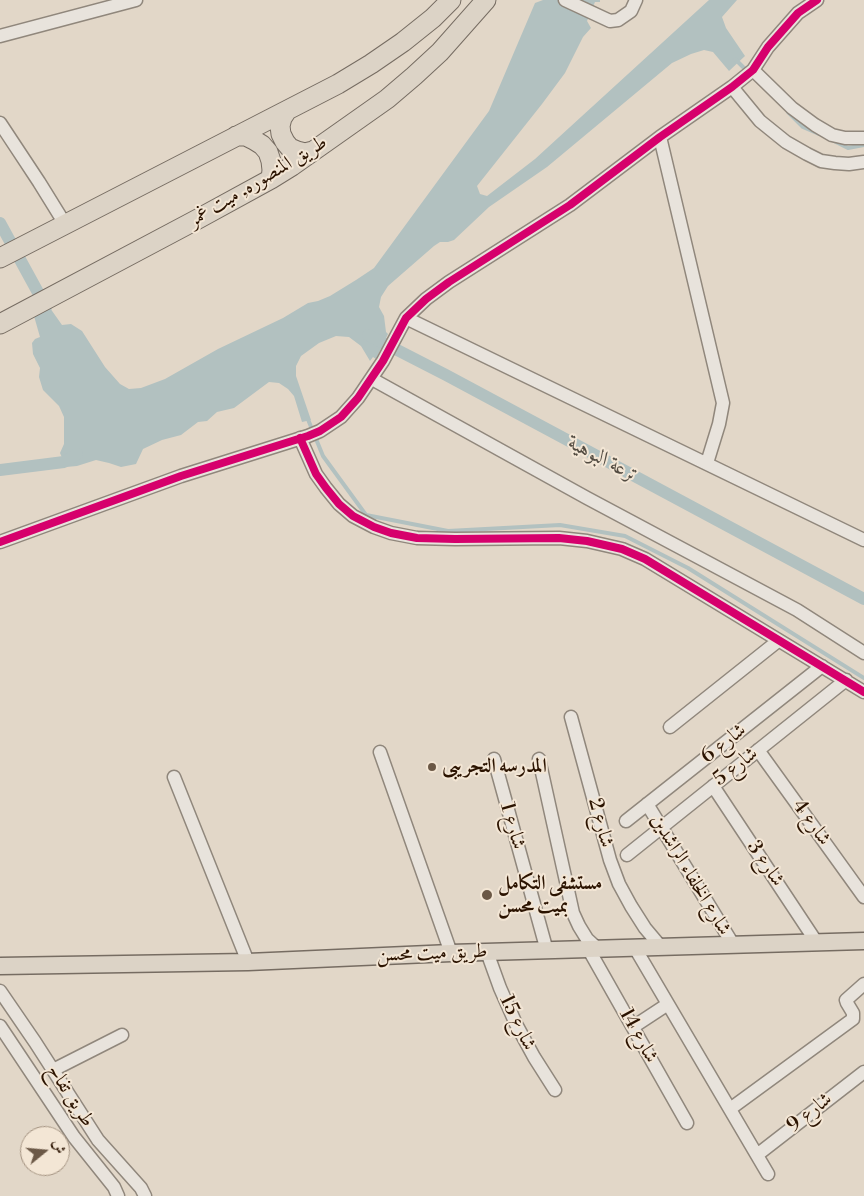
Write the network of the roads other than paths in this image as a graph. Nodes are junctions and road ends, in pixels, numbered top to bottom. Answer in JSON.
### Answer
{"nodes":[{"id":1,"x":136,"y":0,"type":"edge"},
{"id":2,"x":451,"y":0,"type":"edge"},
{"id":3,"x":486,"y":0,"type":"edge"},
{"id":4,"x":565,"y":0,"type":"edge"},
{"id":5,"x":636,"y":0,"type":"edge"},
{"id":6,"x":817,"y":0,"type":"edge"},
{"id":7,"x":0,"y":36,"type":"edge"},
{"id":8,"x":751,"y":71,"type":"junction"},
{"id":9,"x":734,"y":84,"type":"junction"},
{"id":10,"x":286,"y":112,"type":"junction"},
{"id":11,"x":0,"y":123,"type":"edge"},
{"id":12,"x":236,"y":136,"type":"junction"},
{"id":13,"x":660,"y":137,"type":"junction"},
{"id":14,"x":864,"y":138,"type":"edge"},
{"id":15,"x":313,"y":151,"type":"junction"},
{"id":16,"x":864,"y":162,"type":"edge"},
{"id":17,"x":271,"y":179,"type":"junction"},
{"id":18,"x":58,"y":228,"type":"junction"},
{"id":19,"x":0,"y":258,"type":"edge"},
{"id":20,"x":406,"y":318,"type":"junction"},
{"id":21,"x":2,"y":323,"type":"edge"},
{"id":22,"x":372,"y":379,"type":"junction"},
{"id":23,"x":309,"y":435,"type":"junction"},
{"id":24,"x":707,"y":463,"type":"junction"},
{"id":25,"x":864,"y":540,"type":"edge"},
{"id":26,"x":0,"y":542,"type":"edge"},
{"id":27,"x":778,"y":641,"type":"junction"},
{"id":28,"x":864,"y":653,"type":"edge"},
{"id":29,"x":822,"y":666,"type":"junction"},
{"id":30,"x":846,"y":680,"type":"junction"},
{"id":31,"x":864,"y":692,"type":"edge"},
{"id":32,"x":571,"y":717,"type":"dead end"},
{"id":33,"x":670,"y":727,"type":"dead end"},
{"id":34,"x":758,"y":750,"type":"junction"},
{"id":35,"x":380,"y":752,"type":"dead end"},
{"id":36,"x":494,"y":759,"type":"dead end"},
{"id":37,"x":539,"y":759,"type":"dead end"},
{"id":38,"x":174,"y":777,"type":"dead end"},
{"id":39,"x":713,"y":786,"type":"junction"},
{"id":40,"x":647,"y":804,"type":"junction"},
{"id":41,"x":626,"y":821,"type":"dead end"},
{"id":42,"x":661,"y":827,"type":"junction"},
{"id":43,"x":627,"y":855,"type":"dead end"},
{"id":44,"x":864,"y":897,"type":"edge"},
{"id":45,"x":864,"y":941,"type":"edge"},
{"id":46,"x":817,"y":943,"type":"junction"},
{"id":47,"x":734,"y":946,"type":"junction"},
{"id":48,"x":661,"y":947,"type":"junction"},
{"id":49,"x":635,"y":948,"type":"junction"},
{"id":50,"x":594,"y":949,"type":"junction"},
{"id":51,"x":547,"y":951,"type":"junction"},
{"id":52,"x":487,"y":952,"type":"junction"},
{"id":53,"x":451,"y":953,"type":"junction"},
{"id":54,"x":248,"y":962,"type":"junction"},
{"id":55,"x":0,"y":966,"type":"edge"},
{"id":56,"x":864,"y":984,"type":"edge"},
{"id":57,"x":0,"y":991,"type":"edge"},
{"id":58,"x":668,"y":1004,"type":"junction"},
{"id":59,"x":0,"y":1026,"type":"edge"},
{"id":60,"x":633,"y":1027,"type":"junction"},
{"id":61,"x":122,"y":1035,"type":"dead end"},
{"id":62,"x":53,"y":1070,"type":"junction"},
{"id":63,"x":864,"y":1072,"type":"edge"},
{"id":64,"x":555,"y":1090,"type":"dead end"},
{"id":65,"x":730,"y":1109,"type":"junction"},
{"id":66,"x":687,"y":1123,"type":"dead end"},
{"id":67,"x":757,"y":1155,"type":"junction"},
{"id":68,"x":768,"y":1174,"type":"dead end"},
{"id":69,"x":118,"y":1196,"type":"edge"},
{"id":70,"x":145,"y":1196,"type":"edge"}],
"edges":[{"from":1,"to":7,"type":"street"},
{"from":2,"to":10,"type":"highway"},
{"from":3,"to":15,"type":"highway","name":"طريق المنصوره, ميت غمر"},
{"from":4,"to":5,"type":"street"},
{"from":6,"to":8,"type":"street"},
{"from":8,"to":9,"type":"street"},
{"from":8,"to":14,"type":"street"},
{"from":9,"to":13,"type":"street"},
{"from":9,"to":16,"type":"street"},
{"from":10,"to":12,"type":"highway"},
{"from":10,"to":15,"type":"highway"},
{"from":11,"to":18,"type":"street"},
{"from":12,"to":17,"type":"highway"},
{"from":12,"to":18,"type":"highway"},
{"from":13,"to":20,"type":"street"},
{"from":13,"to":24,"type":"street"},
{"from":15,"to":17,"type":"highway","name":"طريق المنصوره, ميت غمر"},
{"from":17,"to":21,"type":"highway","name":"طريق المنصوره, ميت غمر"},
{"from":18,"to":19,"type":"highway"},
{"from":20,"to":22,"type":"street"},
{"from":20,"to":24,"type":"street"},
{"from":22,"to":23,"type":"street"},
{"from":22,"to":28,"type":"street"},
{"from":23,"to":26,"type":"street"},
{"from":23,"to":27,"type":"street"},
{"from":24,"to":25,"type":"street"},
{"from":27,"to":29,"type":"street"},
{"from":27,"to":33,"type":"street"},
{"from":29,"to":30,"type":"street"},
{"from":29,"to":40,"type":"street","name":"شارع 6"},
{"from":30,"to":31,"type":"street"},
{"from":30,"to":34,"type":"street","name":"شارع 5"},
{"from":32,"to":48,"type":"street","name":"شارع 2"},
{"from":34,"to":39,"type":"street","name":"شارع 5"},
{"from":34,"to":44,"type":"street","name":"شارع 4"},
{"from":35,"to":53,"type":"street"},
{"from":36,"to":51,"type":"street","name":"شارع 1"},
{"from":37,"to":50,"type":"street","name":"شارع 14"},
{"from":38,"to":54,"type":"street"},
{"from":39,"to":42,"type":"street","name":"شارع 5"},
{"from":39,"to":46,"type":"street","name":"شارع 3"},
{"from":40,"to":41,"type":"street","name":"شارع 6"},
{"from":40,"to":42,"type":"street","name":"شارع الخلفاء الراشدين"},
{"from":42,"to":43,"type":"street","name":"شارع 5"},
{"from":42,"to":47,"type":"street","name":"شارع الخلفاء الراشدين"},
{"from":45,"to":46,"type":"main road","name":"طريق ميت محسن"},
{"from":46,"to":47,"type":"main road","name":"طريق ميت محسن"},
{"from":47,"to":48,"type":"main road","name":"طريق ميت محسن"},
{"from":48,"to":49,"type":"main road","name":"طريق ميت محسن"},
{"from":49,"to":50,"type":"main road","name":"طريق ميت محسن"},
{"from":49,"to":58,"type":"street"},
{"from":50,"to":51,"type":"main road","name":"طريق ميت محسن"},
{"from":50,"to":60,"type":"street","name":"شارع 14"},
{"from":51,"to":52,"type":"main road","name":"طريق ميت محسن"},
{"from":52,"to":53,"type":"main road","name":"طريق ميت محسن"},
{"from":52,"to":64,"type":"street","name":"شارع 15"},
{"from":53,"to":54,"type":"main road","name":"طريق ميت محسن"},
{"from":54,"to":55,"type":"main road","name":"طريق ميت محسن"},
{"from":56,"to":65,"type":"street"},
{"from":57,"to":62,"type":"street","name":"طريق تفاح"},
{"from":58,"to":60,"type":"street"},
{"from":58,"to":65,"type":"street"},
{"from":59,"to":69,"type":"street","name":"طريق تفاح"},
{"from":60,"to":66,"type":"street","name":"شارع 14"},
{"from":61,"to":62,"type":"street"},
{"from":62,"to":70,"type":"street","name":"طريق تفاح"},
{"from":63,"to":67,"type":"street","name":"شارع 9"},
{"from":65,"to":67,"type":"street"},
{"from":67,"to":68,"type":"street"}]}
